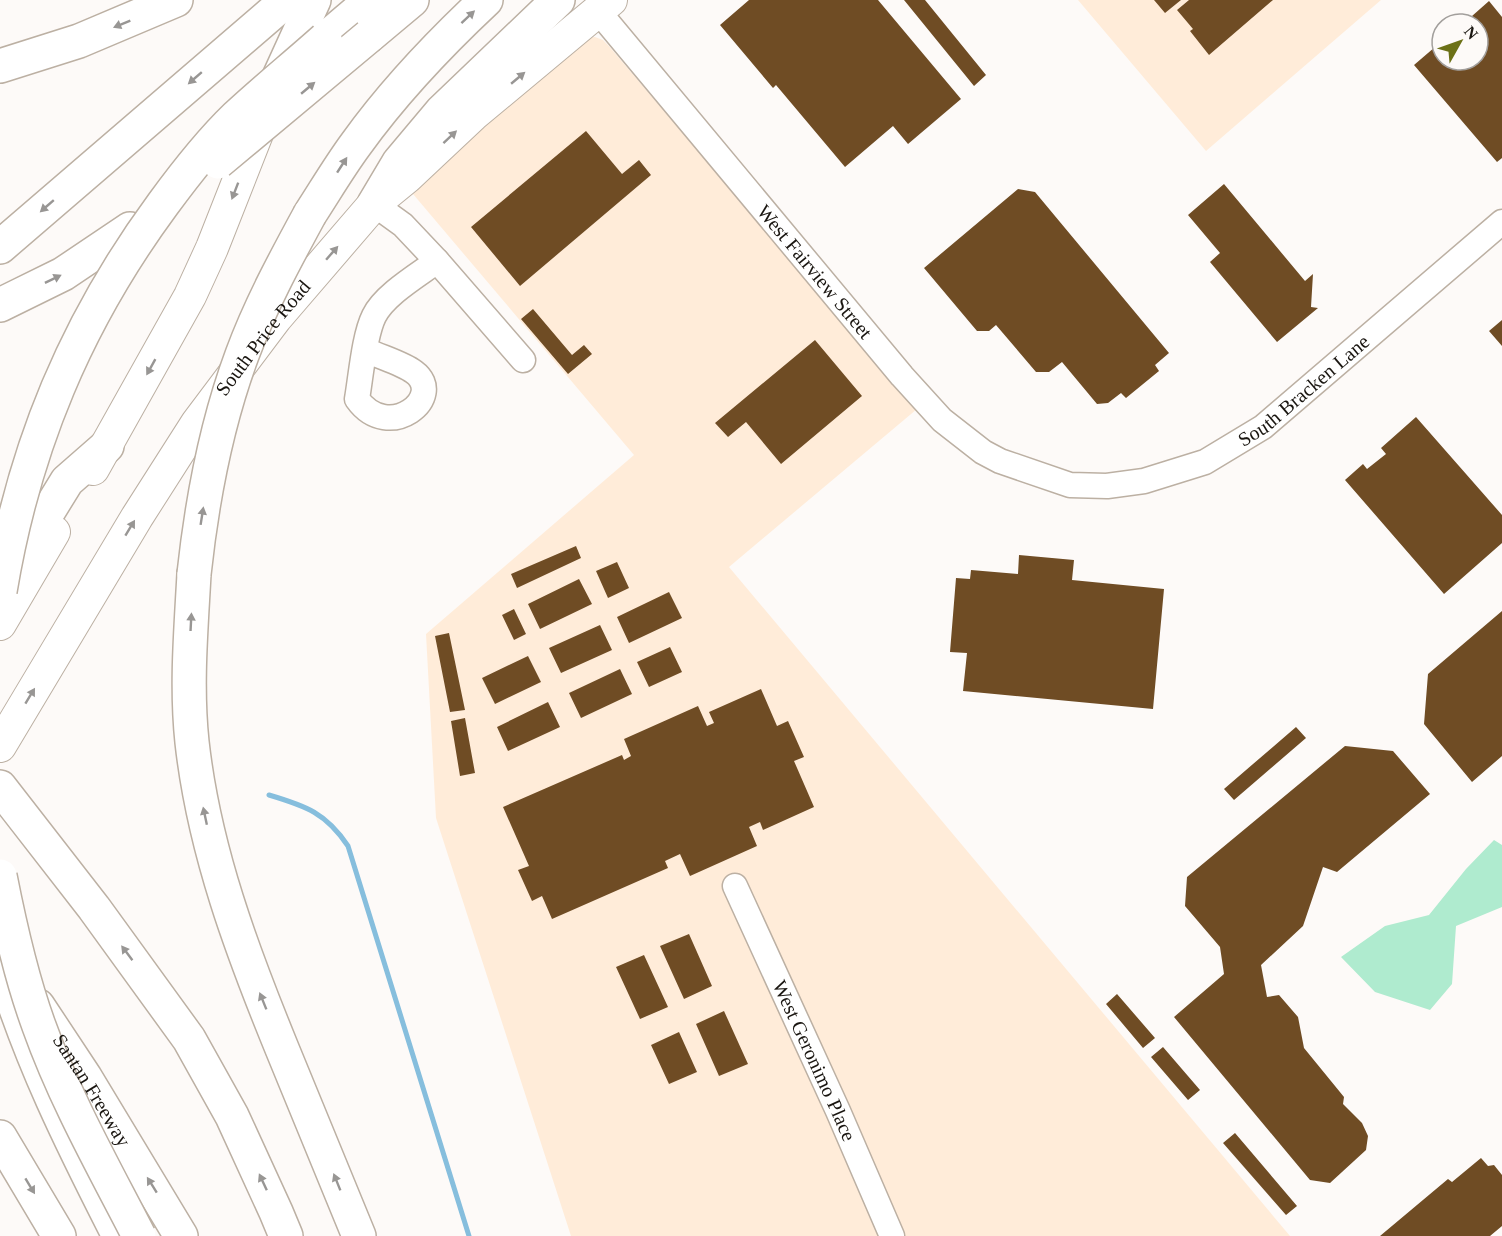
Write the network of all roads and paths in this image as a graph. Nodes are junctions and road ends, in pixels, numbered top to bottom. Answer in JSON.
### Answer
{"nodes":[{"id":1,"x":176,"y":0,"type":"edge"},
{"id":2,"x":287,"y":0,"type":"edge"},
{"id":3,"x":370,"y":0,"type":"edge"},
{"id":4,"x":412,"y":0,"type":"edge"},
{"id":5,"x":486,"y":0,"type":"edge"},
{"id":6,"x":558,"y":0,"type":"edge"},
{"id":7,"x":605,"y":5,"type":"edge"},
{"id":8,"x":320,"y":12,"type":"edge"},
{"id":9,"x":0,"y":66,"type":"edge"},
{"id":10,"x":279,"y":77,"type":"joint"},
{"id":11,"x":374,"y":204,"type":"junction"},
{"id":12,"x":1502,"y":222,"type":"edge"},
{"id":13,"x":7,"y":241,"type":"edge"},
{"id":14,"x":437,"y":261,"type":"junction"},
{"id":15,"x":0,"y":305,"type":"edge"},
{"id":16,"x":366,"y":350,"type":"dead end"},
{"id":17,"x":523,"y":360,"type":"dead end"},
{"id":18,"x":107,"y":446,"type":"junction"},
{"id":19,"x":1070,"y":485,"type":"joint"},
{"id":20,"x":0,"y":502,"type":"edge"},
{"id":21,"x":8,"y":555,"type":"edge"},
{"id":22,"x":0,"y":590,"type":"edge"},
{"id":23,"x":0,"y":624,"type":"edge"},
{"id":24,"x":0,"y":746,"type":"edge"},
{"id":25,"x":0,"y":788,"type":"edge"},
{"id":26,"x":0,"y":876,"type":"edge"},
{"id":27,"x":735,"y":886,"type":"dead end"},
{"id":28,"x":0,"y":948,"type":"edge"},
{"id":29,"x":0,"y":959,"type":"edge"},
{"id":30,"x":0,"y":1137,"type":"edge"},
{"id":31,"x":59,"y":1236,"type":"edge"},
{"id":32,"x":119,"y":1236,"type":"edge"},
{"id":33,"x":140,"y":1236,"type":"edge"},
{"id":34,"x":182,"y":1236,"type":"edge"},
{"id":35,"x":286,"y":1236,"type":"edge"},
{"id":36,"x":359,"y":1236,"type":"edge"},
{"id":37,"x":892,"y":1236,"type":"edge"}],
"edges":[{"from":1,"to":9,"type":"highway","one_way":true},
{"from":2,"to":13,"type":"highway","one_way":true},
{"from":3,"to":8,"type":"highway"},
{"from":15,"to":4,"type":"highway","one_way":true,"bridge":true},
{"from":36,"to":5,"type":"highway","one_way":true,"bridge":true},
{"from":6,"to":11,"type":"highway"},
{"from":11,"to":7,"type":"main road","name":"South Price Road","one_way":true},
{"from":7,"to":19,"type":"street","name":"West Fairview Street"},
{"from":8,"to":10,"type":"highway"},
{"from":8,"to":20,"type":"highway"},
{"from":8,"to":22,"type":"highway","bridge":true},
{"from":10,"to":18,"type":"main road","one_way":true},
{"from":11,"to":14,"type":"street"},
{"from":24,"to":11,"type":"main road","name":"South Price Road","one_way":true},
{"from":12,"to":19,"type":"street","name":"South Bracken Lane"},
{"from":14,"to":16,"type":"street"},
{"from":14,"to":17,"type":"street"},
{"from":18,"to":21,"type":"highway"},
{"from":18,"to":23,"type":"main road"},
{"from":21,"to":22,"type":"highway"},
{"from":35,"to":25,"type":"highway","one_way":true},
{"from":26,"to":33,"type":"highway","bridge":true},
{"from":27,"to":37,"type":"street","name":"West Geronimo Place"},
{"from":34,"to":28,"type":"highway","name":"Santan Freeway","one_way":true},
{"from":29,"to":32,"type":"highway"},
{"from":30,"to":31,"type":"highway","one_way":true}]}
